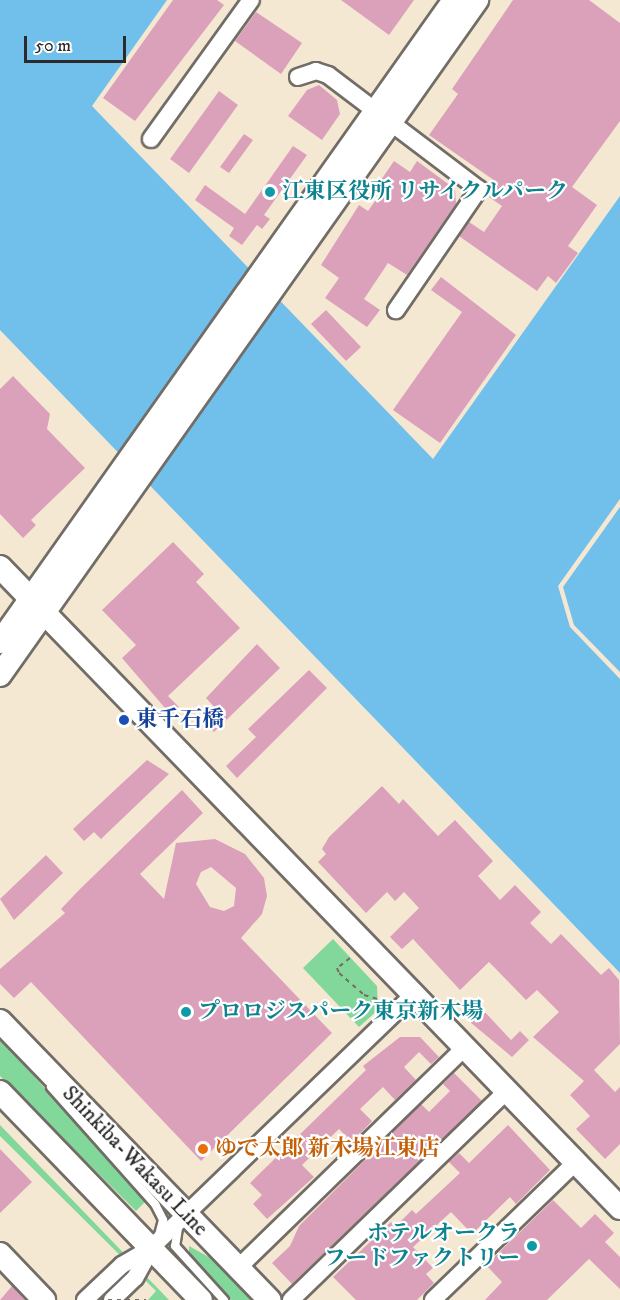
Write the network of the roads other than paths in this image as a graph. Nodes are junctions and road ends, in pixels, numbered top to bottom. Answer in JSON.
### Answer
{"nodes":[{"id":1,"x":251,"y":0,"type":"edge"},
{"id":2,"x":454,"y":0,"type":"edge"},
{"id":3,"x":477,"y":0,"type":"edge"},
{"id":4,"x":298,"y":77,"type":"dead end"},
{"id":5,"x":382,"y":117,"type":"junction"},
{"id":6,"x":151,"y":139,"type":"dead end"},
{"id":7,"x":396,"y":310,"type":"dead end"},
{"id":8,"x":0,"y":567,"type":"edge"},
{"id":9,"x":37,"y":606,"type":"junction"},
{"id":10,"x":0,"y":642,"type":"edge"},
{"id":11,"x":0,"y":675,"type":"edge"},
{"id":12,"x":413,"y":995,"type":"junction"},
{"id":13,"x":0,"y":1022,"type":"edge"},
{"id":14,"x":464,"y":1048,"type":"junction"},
{"id":15,"x":31,"y":1053,"type":"junction"},
{"id":16,"x":0,"y":1092,"type":"edge"},
{"id":17,"x":506,"y":1092,"type":"junction"},
{"id":18,"x":576,"y":1162,"type":"junction"},
{"id":19,"x":620,"y":1208,"type":"edge"},
{"id":20,"x":186,"y":1214,"type":"junction"},
{"id":21,"x":151,"y":1248,"type":"junction"},
{"id":22,"x":0,"y":1254,"type":"edge"},
{"id":23,"x":238,"y":1268,"type":"junction"},
{"id":24,"x":44,"y":1300,"type":"edge"},
{"id":25,"x":85,"y":1300,"type":"edge"},
{"id":26,"x":112,"y":1300,"type":"edge"},
{"id":27,"x":201,"y":1300,"type":"edge"},
{"id":28,"x":224,"y":1300,"type":"edge"},
{"id":29,"x":270,"y":1300,"type":"edge"},
{"id":30,"x":291,"y":1300,"type":"edge"},
{"id":31,"x":434,"y":1300,"type":"edge"}],
"edges":[{"from":1,"to":6,"type":"street"},
{"from":2,"to":5,"type":"street"},
{"from":3,"to":5,"type":"street"},
{"from":4,"to":5,"type":"street"},
{"from":5,"to":7,"type":"street"},
{"from":5,"to":9,"type":"street"},
{"from":8,"to":9,"type":"street"},
{"from":9,"to":10,"type":"street"},
{"from":9,"to":11,"type":"street"},
{"from":9,"to":12,"type":"street"},
{"from":12,"to":14,"type":"street"},
{"from":12,"to":20,"type":"street"},
{"from":13,"to":15,"type":"street","name":"Shinkiba-Wakasu Line"},
{"from":14,"to":17,"type":"street"},
{"from":14,"to":23,"type":"street"},
{"from":15,"to":20,"type":"street","name":"Shinkiba-Wakasu Line"},
{"from":15,"to":21,"type":"lane"},
{"from":16,"to":21,"type":"street"},
{"from":17,"to":18,"type":"street"},
{"from":17,"to":30,"type":"street"},
{"from":18,"to":19,"type":"street"},
{"from":18,"to":31,"type":"street"},
{"from":20,"to":21,"type":"street"},
{"from":20,"to":23,"type":"street","name":"Shinkiba-Wakasu Line"},
{"from":20,"to":28,"type":"lane"},
{"from":21,"to":25,"type":"street"},
{"from":21,"to":26,"type":"street"},
{"from":21,"to":27,"type":"street"},
{"from":22,"to":24,"type":"street"},
{"from":23,"to":29,"type":"street","name":"Shinkiba-Wakasu Line"}]}
